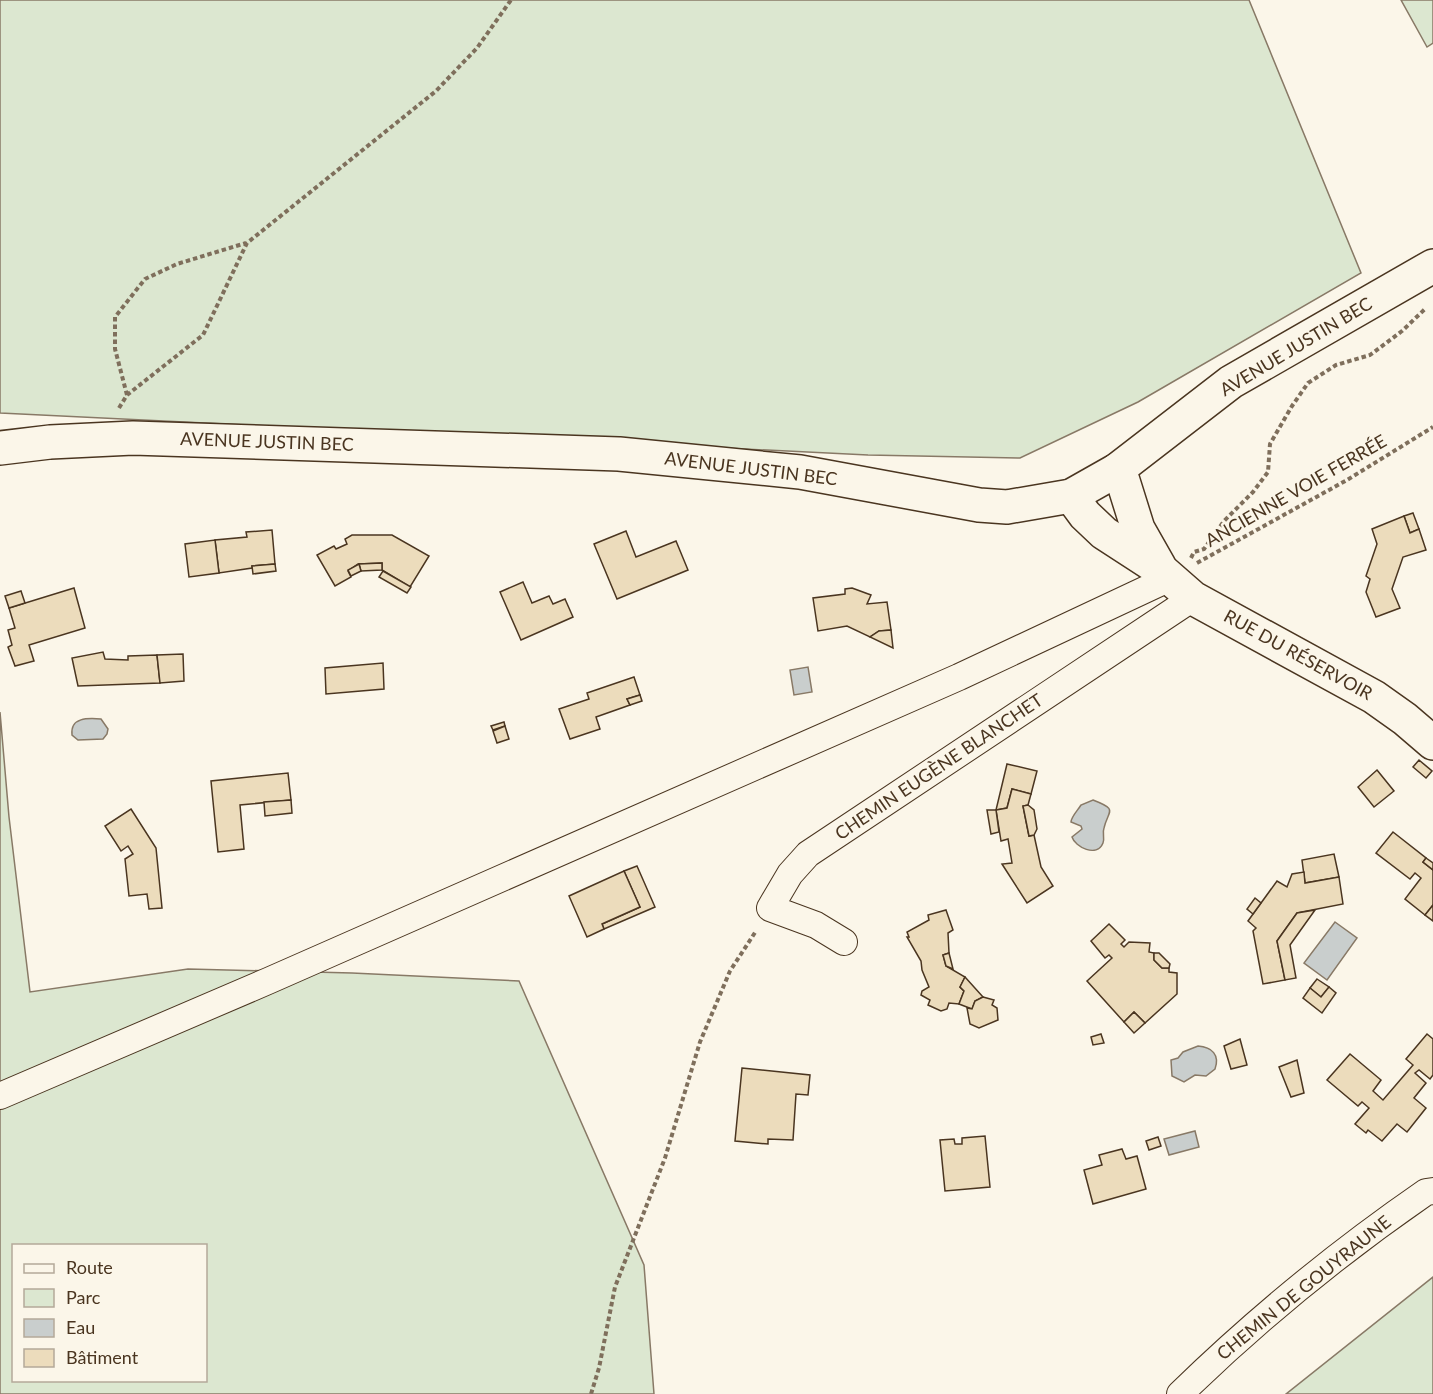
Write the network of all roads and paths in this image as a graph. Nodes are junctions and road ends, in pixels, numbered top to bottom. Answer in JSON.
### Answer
{"nodes":[{"id":1,"x":511,"y":0,"type":"edge"},
{"id":2,"x":247,"y":243,"type":"junction"},
{"id":3,"x":1433,"y":266,"type":"edge"},
{"id":4,"x":1433,"y":302,"type":"edge"},
{"id":5,"x":127,"y":395,"type":"junction"},
{"id":6,"x":1433,"y":427,"type":"edge"},
{"id":7,"x":133,"y":438,"type":"junction"},
{"id":8,"x":0,"y":448,"type":"edge"},
{"id":9,"x":1117,"y":470,"type":"junction"},
{"id":10,"x":1071,"y":496,"type":"junction"},
{"id":11,"x":1178,"y":579,"type":"junction"},
{"id":12,"x":1433,"y":743,"type":"edge"},
{"id":13,"x":770,"y":908,"type":"junction"},
{"id":14,"x":844,"y":942,"type":"dead end"},
{"id":15,"x":0,"y":1096,"type":"edge"},
{"id":16,"x":1433,"y":1191,"type":"edge"},
{"id":17,"x":591,"y":1394,"type":"edge"},
{"id":18,"x":1180,"y":1394,"type":"edge"}],
"edges":[{"from":1,"to":2,"type":"path"},
{"from":2,"to":5,"type":"path"},
{"from":2,"to":5,"type":"path"},
{"from":3,"to":9,"type":"street","name":"AVENUE JUSTIN BEC"},
{"from":4,"to":11,"type":"path"},
{"from":5,"to":7,"type":"path"},
{"from":6,"to":11,"type":"path","name":"ANCIENNE VOIE FERRÉE"},
{"from":7,"to":8,"type":"street","name":"AVENUE JUSTIN BEC"},
{"from":7,"to":10,"type":"street","name":"AVENUE JUSTIN BEC"},
{"from":9,"to":10,"type":"street","name":"AVENUE JUSTIN BEC"},
{"from":9,"to":11,"type":"street"},
{"from":10,"to":11,"type":"street","name":"RUE DU RÉSERVOIR"},
{"from":11,"to":12,"type":"street","name":"RUE DU RÉSERVOIR"},
{"from":11,"to":13,"type":"street","name":"CHEMIN EUGÈNE BLANCHET"},
{"from":11,"to":15,"type":"street"},
{"from":13,"to":14,"type":"street"},
{"from":13,"to":17,"type":"path"},
{"from":16,"to":18,"type":"street","name":"CHEMIN DE GOUYRAUNE"}]}
